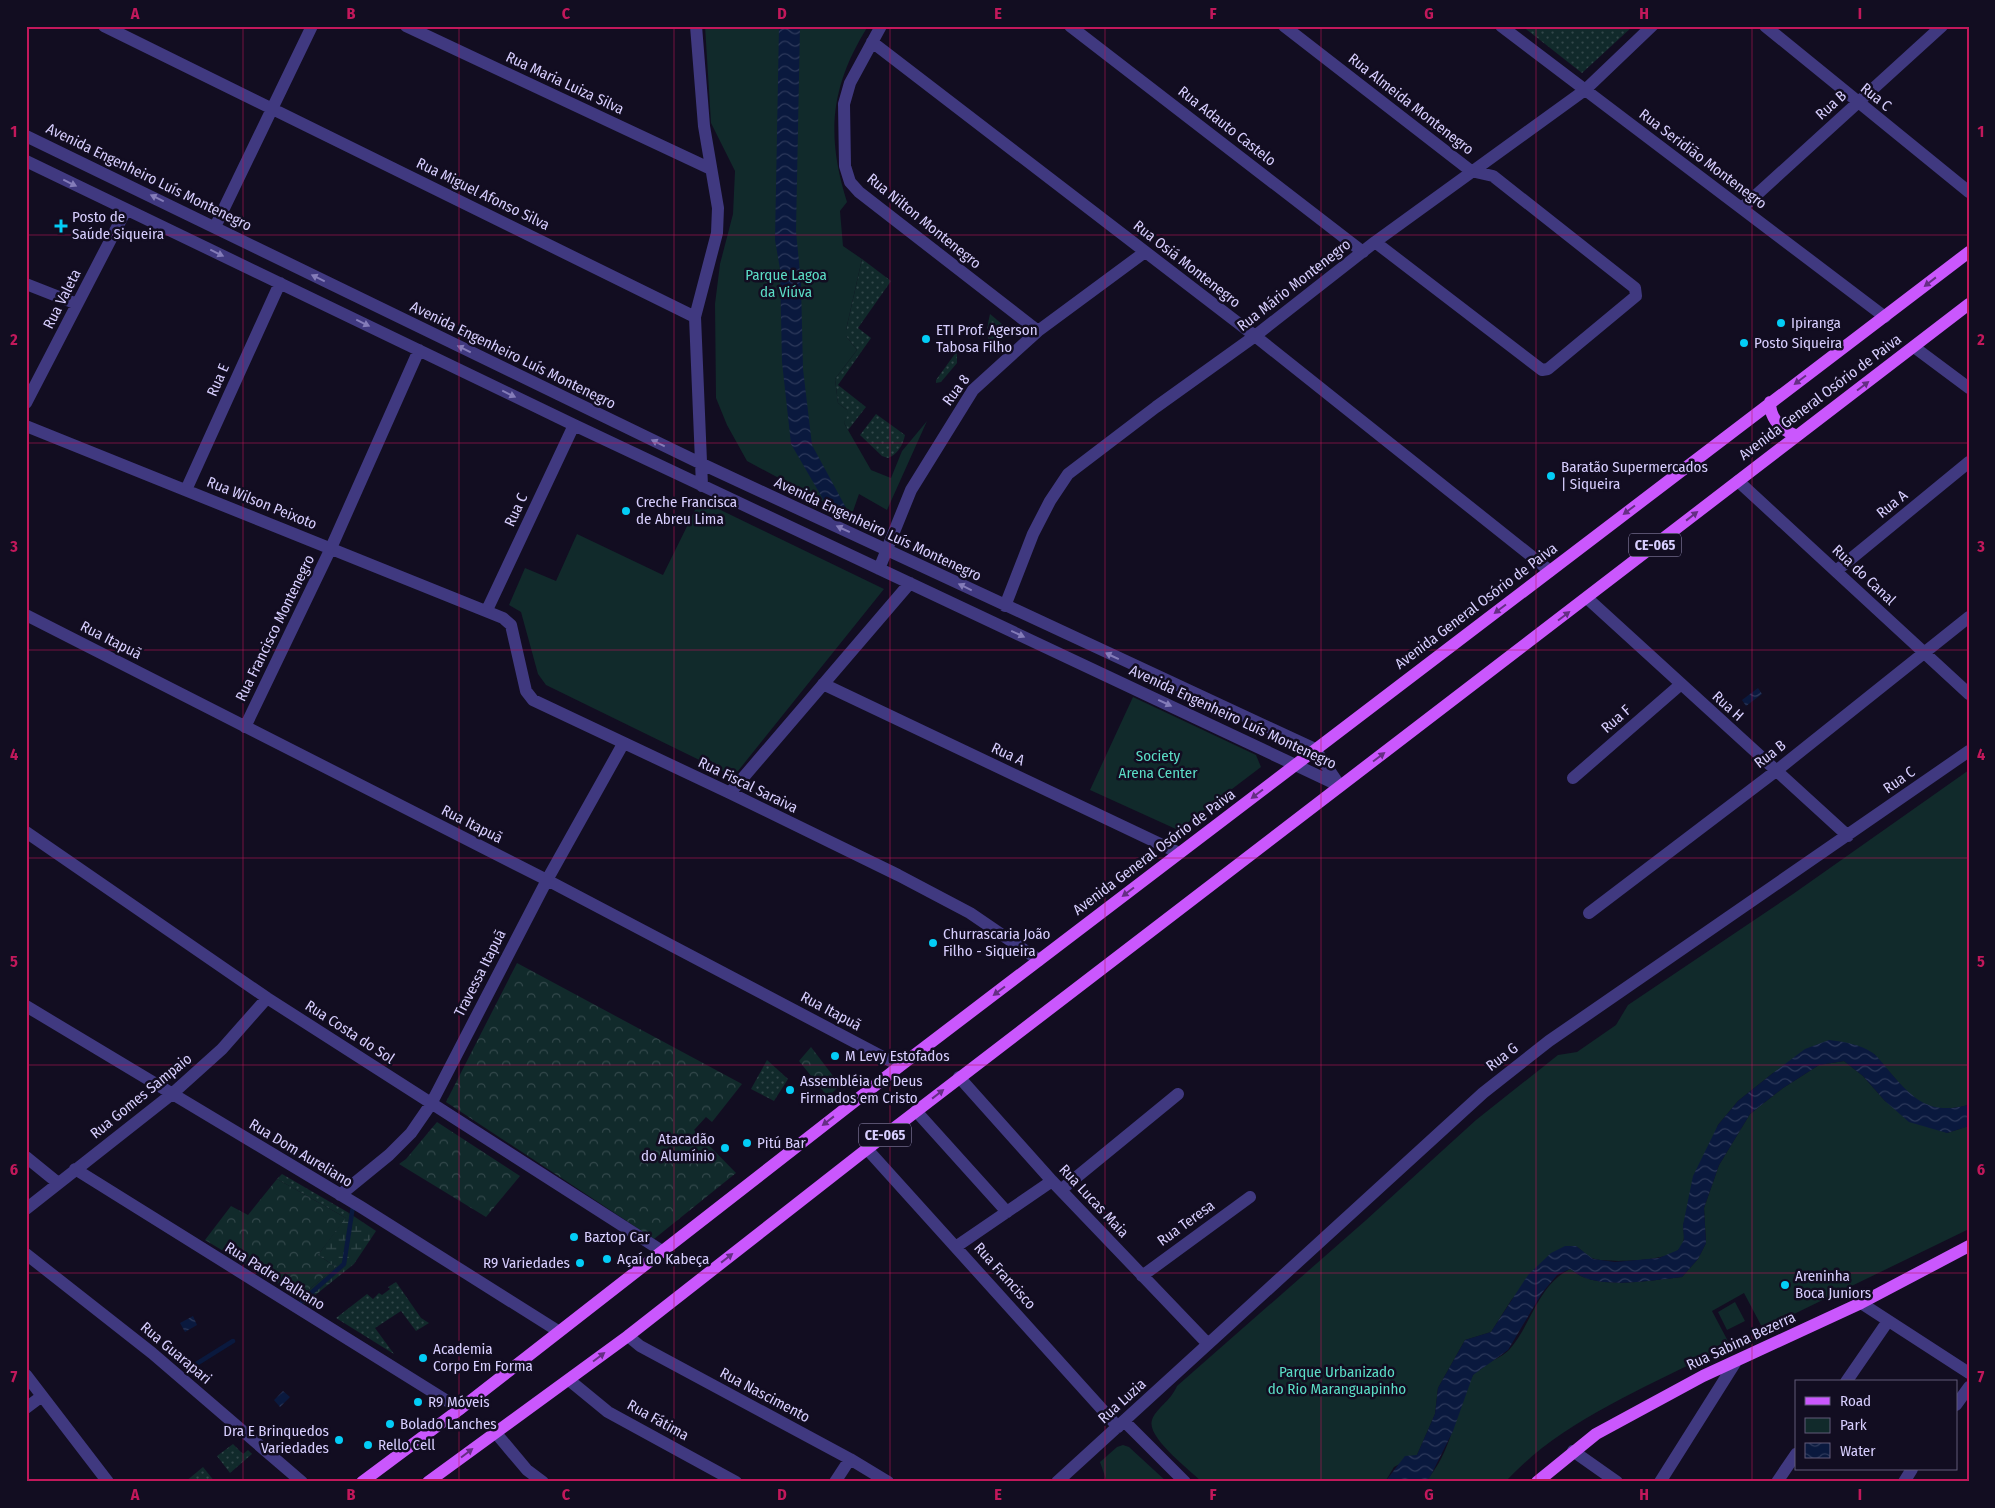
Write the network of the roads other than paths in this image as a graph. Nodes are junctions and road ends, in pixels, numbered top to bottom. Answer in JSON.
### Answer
{"nodes":[{"id":1,"x":104,"y":26,"type":"edge"},
{"id":2,"x":312,"y":26,"type":"edge"},
{"id":3,"x":406,"y":26,"type":"edge"},
{"id":4,"x":696,"y":26,"type":"edge"},
{"id":5,"x":881,"y":26,"type":"edge"},
{"id":6,"x":1070,"y":26,"type":"edge"},
{"id":7,"x":1284,"y":26,"type":"edge"},
{"id":8,"x":1501,"y":26,"type":"edge"},
{"id":9,"x":1652,"y":26,"type":"edge"},
{"id":10,"x":1765,"y":26,"type":"edge"},
{"id":11,"x":1942,"y":26,"type":"edge"},
{"id":12,"x":872,"y":42,"type":"junction"},
{"id":13,"x":1585,"y":90,"type":"junction"},
{"id":14,"x":1857,"y":103,"type":"junction"},
{"id":15,"x":272,"y":109,"type":"junction"},
{"id":16,"x":26,"y":136,"type":"edge"},
{"id":17,"x":26,"y":161,"type":"edge"},
{"id":18,"x":711,"y":169,"type":"junction"},
{"id":19,"x":1471,"y":171,"type":"junction"},
{"id":20,"x":1969,"y":192,"type":"edge"},
{"id":21,"x":1742,"y":208,"type":"junction"},
{"id":22,"x":126,"y":210,"type":"junction"},
{"id":23,"x":215,"y":227,"type":"junction"},
{"id":24,"x":1375,"y":242,"type":"junction"},
{"id":25,"x":1146,"y":252,"type":"junction"},
{"id":26,"x":1363,"y":252,"type":"junction"},
{"id":27,"x":1969,"y":252,"type":"edge"},
{"id":28,"x":280,"y":283,"type":"junction"},
{"id":29,"x":26,"y":284,"type":"edge"},
{"id":30,"x":77,"y":304,"type":"junction"},
{"id":31,"x":1969,"y":304,"type":"edge"},
{"id":32,"x":695,"y":317,"type":"junction"},
{"id":33,"x":1885,"y":317,"type":"junction"},
{"id":34,"x":399,"y":318,"type":"junction"},
{"id":35,"x":1038,"y":331,"type":"junction"},
{"id":36,"x":390,"y":336,"type":"junction"},
{"id":37,"x":1255,"y":336,"type":"junction"},
{"id":38,"x":1914,"y":347,"type":"junction"},
{"id":39,"x":418,"y":350,"type":"junction"},
{"id":40,"x":1969,"y":388,"type":"edge"},
{"id":41,"x":1770,"y":402,"type":"junction"},
{"id":42,"x":26,"y":403,"type":"edge"},
{"id":43,"x":26,"y":426,"type":"edge"},
{"id":44,"x":574,"y":426,"type":"junction"},
{"id":45,"x":1796,"y":436,"type":"junction"},
{"id":46,"x":1969,"y":462,"type":"edge"},
{"id":47,"x":702,"y":464,"type":"junction"},
{"id":48,"x":1738,"y":481,"type":"junction"},
{"id":49,"x":702,"y":486,"type":"junction"},
{"id":50,"x":186,"y":490,"type":"junction"},
{"id":51,"x":331,"y":548,"type":"junction"},
{"id":52,"x":888,"y":549,"type":"junction"},
{"id":53,"x":879,"y":569,"type":"junction"},
{"id":54,"x":1550,"y":570,"type":"junction"},
{"id":55,"x":1836,"y":571,"type":"junction"},
{"id":56,"x":910,"y":584,"type":"junction"},
{"id":57,"x":1586,"y":598,"type":"junction"},
{"id":58,"x":1005,"y":606,"type":"junction"},
{"id":59,"x":487,"y":610,"type":"junction"},
{"id":60,"x":26,"y":615,"type":"edge"},
{"id":61,"x":1969,"y":617,"type":"edge"},
{"id":62,"x":1924,"y":653,"type":"junction"},
{"id":63,"x":823,"y":684,"type":"junction"},
{"id":64,"x":1680,"y":685,"type":"junction"},
{"id":65,"x":1969,"y":694,"type":"edge"},
{"id":66,"x":245,"y":726,"type":"junction"},
{"id":67,"x":623,"y":744,"type":"junction"},
{"id":68,"x":1316,"y":749,"type":"junction"},
{"id":69,"x":1969,"y":751,"type":"edge"},
{"id":70,"x":1296,"y":764,"type":"junction"},
{"id":71,"x":1776,"y":771,"type":"junction"},
{"id":72,"x":1573,"y":778,"type":"dead end"},
{"id":73,"x":1340,"y":786,"type":"junction"},
{"id":74,"x":730,"y":793,"type":"junction"},
{"id":75,"x":26,"y":832,"type":"edge"},
{"id":76,"x":1848,"y":836,"type":"junction"},
{"id":77,"x":1179,"y":853,"type":"junction"},
{"id":78,"x":547,"y":880,"type":"junction"},
{"id":79,"x":1590,"y":912,"type":"dead end"},
{"id":80,"x":1039,"y":960,"type":"junction"},
{"id":81,"x":267,"y":998,"type":"junction"},
{"id":82,"x":26,"y":1006,"type":"edge"},
{"id":83,"x":900,"y":1066,"type":"junction"},
{"id":84,"x":959,"y":1077,"type":"junction"},
{"id":85,"x":172,"y":1094,"type":"junction"},
{"id":86,"x":1178,"y":1094,"type":"dead end"},
{"id":87,"x":431,"y":1104,"type":"junction"},
{"id":88,"x":916,"y":1111,"type":"junction"},
{"id":89,"x":867,"y":1149,"type":"junction"},
{"id":90,"x":26,"y":1157,"type":"edge"},
{"id":91,"x":75,"y":1169,"type":"junction"},
{"id":92,"x":58,"y":1182,"type":"junction"},
{"id":93,"x":1057,"y":1185,"type":"junction"},
{"id":94,"x":340,"y":1195,"type":"junction"},
{"id":95,"x":1250,"y":1197,"type":"dead end"},
{"id":96,"x":26,"y":1209,"type":"edge"},
{"id":97,"x":1007,"y":1212,"type":"junction"},
{"id":98,"x":957,"y":1246,"type":"junction"},
{"id":99,"x":1969,"y":1246,"type":"edge"},
{"id":100,"x":662,"y":1250,"type":"junction"},
{"id":101,"x":26,"y":1254,"type":"edge"},
{"id":102,"x":1142,"y":1276,"type":"junction"},
{"id":103,"x":1861,"y":1303,"type":"junction"},
{"id":104,"x":1888,"y":1321,"type":"junction"},
{"id":105,"x":558,"y":1331,"type":"junction"},
{"id":106,"x":628,"y":1336,"type":"junction"},
{"id":107,"x":1208,"y":1344,"type":"junction"},
{"id":108,"x":1734,"y":1363,"type":"junction"},
{"id":109,"x":1969,"y":1373,"type":"edge"},
{"id":110,"x":26,"y":1375,"type":"edge"},
{"id":111,"x":569,"y":1380,"type":"junction"},
{"id":112,"x":1847,"y":1380,"type":"edge"},
{"id":113,"x":1969,"y":1387,"type":"edge"},
{"id":114,"x":42,"y":1396,"type":"junction"},
{"id":115,"x":1958,"y":1402,"type":"edge"},
{"id":116,"x":26,"y":1408,"type":"edge"},
{"id":117,"x":460,"y":1408,"type":"junction"},
{"id":118,"x":1122,"y":1424,"type":"junction"},
{"id":119,"x":495,"y":1432,"type":"junction"},
{"id":120,"x":1573,"y":1451,"type":"junction"},
{"id":121,"x":1795,"y":1455,"type":"edge"},
{"id":122,"x":850,"y":1459,"type":"junction"},
{"id":123,"x":1911,"y":1470,"type":"edge"},
{"id":124,"x":108,"y":1482,"type":"edge"},
{"id":125,"x":302,"y":1482,"type":"edge"},
{"id":126,"x":362,"y":1482,"type":"edge"},
{"id":127,"x":428,"y":1482,"type":"edge"},
{"id":128,"x":542,"y":1482,"type":"edge"},
{"id":129,"x":736,"y":1482,"type":"edge"},
{"id":130,"x":835,"y":1482,"type":"edge"},
{"id":131,"x":888,"y":1482,"type":"edge"},
{"id":132,"x":1057,"y":1482,"type":"edge"},
{"id":133,"x":1185,"y":1482,"type":"edge"},
{"id":134,"x":1537,"y":1482,"type":"edge"},
{"id":135,"x":1617,"y":1482,"type":"edge"},
{"id":136,"x":1660,"y":1482,"type":"edge"},
{"id":137,"x":1777,"y":1482,"type":"edge"},
{"id":138,"x":1904,"y":1482,"type":"edge"}],
"edges":[{"from":1,"to":15,"type":"street","name":"Rua Miguel Afonso Silva"},
{"from":2,"to":15,"type":"street"},
{"from":3,"to":18,"type":"street","name":"Rua Maria Luiza Silva"},
{"from":4,"to":18,"type":"street"},
{"from":5,"to":12,"type":"street","name":"Rua Nilton Montenegro"},
{"from":6,"to":26,"type":"street","name":"Rua Adauto Castelo"},
{"from":7,"to":19,"type":"street","name":"Rua Almeida Montenegro"},
{"from":8,"to":13,"type":"street","name":"Rua Seridião Montenegro"},
{"from":9,"to":13,"type":"street","name":"Rua Mário Montenegro"},
{"from":10,"to":14,"type":"street","name":"Rua C"},
{"from":11,"to":14,"type":"street","name":"Rua B"},
{"from":12,"to":25,"type":"street","name":"Rua Osiá Montenegro"},
{"from":12,"to":35,"type":"street","name":"Rua Nilton Montenegro"},
{"from":13,"to":19,"type":"street","name":"Rua Mário Montenegro"},
{"from":13,"to":21,"type":"street","name":"Rua Seridião Montenegro"},
{"from":14,"to":20,"type":"street","name":"Rua C"},
{"from":14,"to":21,"type":"street","name":"Rua B"},
{"from":15,"to":23,"type":"street"},
{"from":15,"to":32,"type":"street","name":"Rua Miguel Afonso Silva"},
{"from":23,"to":16,"type":"street","name":"Avenida Engenheiro Luís Montenegro","one_way":true},
{"from":17,"to":22,"type":"street","name":"Avenida Engenheiro Luís Montenegro","one_way":true},
{"from":18,"to":32,"type":"street"},
{"from":19,"to":24,"type":"street","name":"Rua Mário Montenegro"},
{"from":19,"to":24,"type":"street","name":"Rua Almeida Montenegro"},
{"from":21,"to":33,"type":"street","name":"Rua Seridião Montenegro"},
{"from":22,"to":28,"type":"street","name":"Avenida Engenheiro Luís Montenegro","one_way":true},
{"from":22,"to":30,"type":"street","name":"Rua Valeta"},
{"from":34,"to":23,"type":"street","name":"Avenida Engenheiro Luís Montenegro","one_way":true},
{"from":24,"to":26,"type":"street","name":"Rua Mário Montenegro"},
{"from":25,"to":35,"type":"street","name":"Rua 8"},
{"from":25,"to":37,"type":"street","name":"Rua Osiá Montenegro"},
{"from":26,"to":37,"type":"street","name":"Rua Mário Montenegro"},
{"from":27,"to":33,"type":"main road","name":"Avenida General Osório de Paiva","number":"CE-065","one_way":true},
{"from":28,"to":36,"type":"street","name":"Avenida Engenheiro Luís Montenegro","one_way":true},
{"from":28,"to":50,"type":"street","name":"Rua E"},
{"from":29,"to":30,"type":"street"},
{"from":30,"to":42,"type":"street","name":"Rua Valeta"},
{"from":31,"to":38,"type":"main road","name":"Avenida General Osório de Paiva","number":"CE-065"},
{"from":32,"to":47,"type":"street"},
{"from":33,"to":41,"type":"main road","name":"Avenida General Osório de Paiva","number":"CE-065","one_way":true},
{"from":34,"to":36,"type":"street"},
{"from":47,"to":34,"type":"street","name":"Avenida Engenheiro Luís Montenegro","one_way":true},
{"from":35,"to":52,"type":"street","name":"Rua 8"},
{"from":36,"to":39,"type":"street","name":"Avenida Engenheiro Luís Montenegro"},
{"from":37,"to":54,"type":"street","name":"Rua Osiá Montenegro"},
{"from":37,"to":58,"type":"street","name":"Rua Mário Montenegro"},
{"from":38,"to":40,"type":"street"},
{"from":45,"to":38,"type":"main road","name":"Avenida General Osório de Paiva","number":"CE-065","one_way":true},
{"from":39,"to":44,"type":"street","name":"Avenida Engenheiro Luís Montenegro","one_way":true},
{"from":39,"to":51,"type":"street","name":"Rua Francisco Montenegro"},
{"from":41,"to":45,"type":"main road"},
{"from":41,"to":54,"type":"main road","name":"Avenida General Osório de Paiva","number":"CE-065","one_way":true},
{"from":43,"to":50,"type":"street","name":"Rua Wilson Peixoto"},
{"from":44,"to":49,"type":"street","name":"Avenida Engenheiro Luís Montenegro"},
{"from":44,"to":59,"type":"street","name":"Rua C"},
{"from":45,"to":48,"type":"main road","name":"Avenida General Osório de Paiva","number":"CE-065"},
{"from":46,"to":55,"type":"street","name":"Rua A"},
{"from":47,"to":49,"type":"street"},
{"from":52,"to":47,"type":"street","name":"Avenida Engenheiro Luís Montenegro","one_way":true},
{"from":48,"to":55,"type":"street","name":"Rua do Canal"},
{"from":57,"to":48,"type":"main road","name":"Avenida General Osório de Paiva","number":"CE-065","one_way":true},
{"from":49,"to":53,"type":"street","name":"Avenida Engenheiro Luís Montenegro"},
{"from":50,"to":51,"type":"street","name":"Rua Wilson Peixoto"},
{"from":51,"to":59,"type":"street","name":"Rua Wilson Peixoto"},
{"from":51,"to":66,"type":"street","name":"Rua Francisco Montenegro"},
{"from":52,"to":53,"type":"street","name":"Rua 8"},
{"from":58,"to":52,"type":"street","name":"Avenida Engenheiro Luís Montenegro","one_way":true},
{"from":53,"to":56,"type":"street","name":"Avenida Engenheiro Luís Montenegro"},
{"from":54,"to":68,"type":"main road","name":"Avenida General Osório de Paiva","number":"CE-065","one_way":true},
{"from":55,"to":62,"type":"street","name":"Rua do Canal"},
{"from":56,"to":63,"type":"street"},
{"from":56,"to":70,"type":"street","name":"Avenida Engenheiro Luís Montenegro","one_way":true},
{"from":57,"to":64,"type":"street","name":"Rua H"},
{"from":73,"to":57,"type":"main road","name":"Avenida General Osório de Paiva","number":"CE-065","one_way":true},
{"from":68,"to":58,"type":"street","name":"Avenida Engenheiro Luís Montenegro","one_way":true},
{"from":59,"to":67,"type":"street","name":"Rua Fiscal Saraiva"},
{"from":60,"to":66,"type":"street","name":"Rua Itapuã"},
{"from":61,"to":62,"type":"street","name":"Rua B"},
{"from":62,"to":65,"type":"street","name":"Rua do Canal"},
{"from":62,"to":71,"type":"street","name":"Rua B"},
{"from":63,"to":74,"type":"street"},
{"from":63,"to":77,"type":"street","name":"Rua A"},
{"from":64,"to":71,"type":"street","name":"Rua H"},
{"from":64,"to":72,"type":"street","name":"Rua F"},
{"from":66,"to":78,"type":"street","name":"Rua Itapuã"},
{"from":67,"to":74,"type":"street","name":"Rua Fiscal Saraiva"},
{"from":67,"to":78,"type":"street","name":"Travessa Itapuã"},
{"from":68,"to":70,"type":"main road","name":"Avenida General Osório de Paiva","number":"CE-065"},
{"from":68,"to":73,"type":"street","name":"Avenida Engenheiro Luís Montenegro"},
{"from":69,"to":76,"type":"street","name":"Rua C"},
{"from":70,"to":73,"type":"street","name":"Avenida Engenheiro Luís Montenegro"},
{"from":70,"to":77,"type":"main road","name":"Avenida General Osório de Paiva","number":"CE-065","one_way":true},
{"from":71,"to":76,"type":"street","name":"Rua H"},
{"from":71,"to":79,"type":"street","name":"Rua B"},
{"from":73,"to":84,"type":"main road","name":"Avenida General Osório de Paiva","number":"CE-065"},
{"from":74,"to":80,"type":"street","name":"Rua Fiscal Saraiva"},
{"from":75,"to":81,"type":"street","name":"Rua Costa do Sol"},
{"from":76,"to":107,"type":"street","name":"Rua G"},
{"from":77,"to":80,"type":"main road","name":"Avenida General Osório de Paiva","number":"CE-065","one_way":true},
{"from":78,"to":83,"type":"street","name":"Rua Itapuã"},
{"from":78,"to":87,"type":"street","name":"Travessa Itapuã"},
{"from":80,"to":83,"type":"main road","name":"Avenida General Osório de Paiva","number":"CE-065","one_way":true},
{"from":81,"to":85,"type":"street","name":"Rua Gomes Sampaio"},
{"from":81,"to":87,"type":"street","name":"Rua Costa do Sol"},
{"from":82,"to":85,"type":"street","name":"Rua Dom Aureliano"},
{"from":83,"to":100,"type":"main road","name":"Avenida General Osório de Paiva","number":"CE-065","one_way":true},
{"from":88,"to":84,"type":"main road","name":"Avenida General Osório de Paiva","number":"CE-065","one_way":true},
{"from":84,"to":93,"type":"street","name":"Rua Lucas Maia"},
{"from":85,"to":91,"type":"street","name":"Rua Gomes Sampaio"},
{"from":85,"to":94,"type":"street","name":"Rua Dom Aureliano"},
{"from":86,"to":93,"type":"street"},
{"from":87,"to":94,"type":"street","name":"Travessa Itapuã"},
{"from":87,"to":100,"type":"street","name":"Rua Costa do Sol"},
{"from":88,"to":89,"type":"main road","name":"Avenida General Osório de Paiva","number":"CE-065"},
{"from":88,"to":97,"type":"street"},
{"from":89,"to":98,"type":"street","name":"Rua Francisco"},
{"from":106,"to":89,"type":"main road","name":"Avenida General Osório de Paiva","number":"CE-065","one_way":true},
{"from":90,"to":92,"type":"street"},
{"from":91,"to":92,"type":"street","name":"Rua Gomes Sampaio"},
{"from":91,"to":117,"type":"street","name":"Rua Padre Palhano"},
{"from":92,"to":96,"type":"street","name":"Rua Gomes Sampaio"},
{"from":93,"to":97,"type":"street"},
{"from":93,"to":102,"type":"street","name":"Rua Lucas Maia"},
{"from":94,"to":105,"type":"street","name":"Rua Dom Aureliano"},
{"from":95,"to":102,"type":"street","name":"Rua Teresa"},
{"from":97,"to":98,"type":"street"},
{"from":98,"to":118,"type":"street","name":"Rua Francisco"},
{"from":99,"to":103,"type":"main road","name":"Rua Sabina Bezerra"},
{"from":100,"to":105,"type":"main road","name":"Avenida General Osório de Paiva","number":"CE-065"},
{"from":101,"to":125,"type":"street","name":"Rua Guarapari"},
{"from":102,"to":107,"type":"street","name":"Rua Lucas Maia"},
{"from":103,"to":104,"type":"street"},
{"from":103,"to":108,"type":"main road","name":"Rua Sabina Bezerra"},
{"from":104,"to":109,"type":"street"},
{"from":104,"to":112,"type":"street"},
{"from":105,"to":117,"type":"main road","name":"Avenida General Osório de Paiva","number":"CE-065"},
{"from":111,"to":106,"type":"main road","name":"Avenida General Osório de Paiva","number":"CE-065","one_way":true},
{"from":106,"to":122,"type":"street","name":"Rua Nascimento"},
{"from":107,"to":118,"type":"street","name":"Rua Luzia"},
{"from":108,"to":120,"type":"main road","name":"Rua Sabina Bezerra"},
{"from":108,"to":136,"type":"street"},
{"from":110,"to":114,"type":"street"},
{"from":111,"to":119,"type":"main road","name":"Avenida General Osório de Paiva","number":"CE-065"},
{"from":111,"to":129,"type":"street","name":"Rua Fátima"},
{"from":113,"to":115,"type":"street"},
{"from":114,"to":116,"type":"street"},
{"from":114,"to":124,"type":"street"},
{"from":117,"to":126,"type":"main road","name":"Avenida General Osório de Paiva","number":"CE-065"},
{"from":118,"to":132,"type":"street","name":"Rua Luzia"},
{"from":118,"to":133,"type":"street","name":"Rua Francisco"},
{"from":127,"to":119,"type":"main road","name":"Avenida General Osório de Paiva","number":"CE-065","one_way":true},
{"from":119,"to":128,"type":"street"},
{"from":120,"to":134,"type":"main road","name":"Rua Sabina Bezerra"},
{"from":120,"to":135,"type":"street"},
{"from":121,"to":137,"type":"street"},
{"from":122,"to":130,"type":"street"},
{"from":122,"to":131,"type":"street","name":"Rua Nascimento"},
{"from":123,"to":138,"type":"street"}]}
